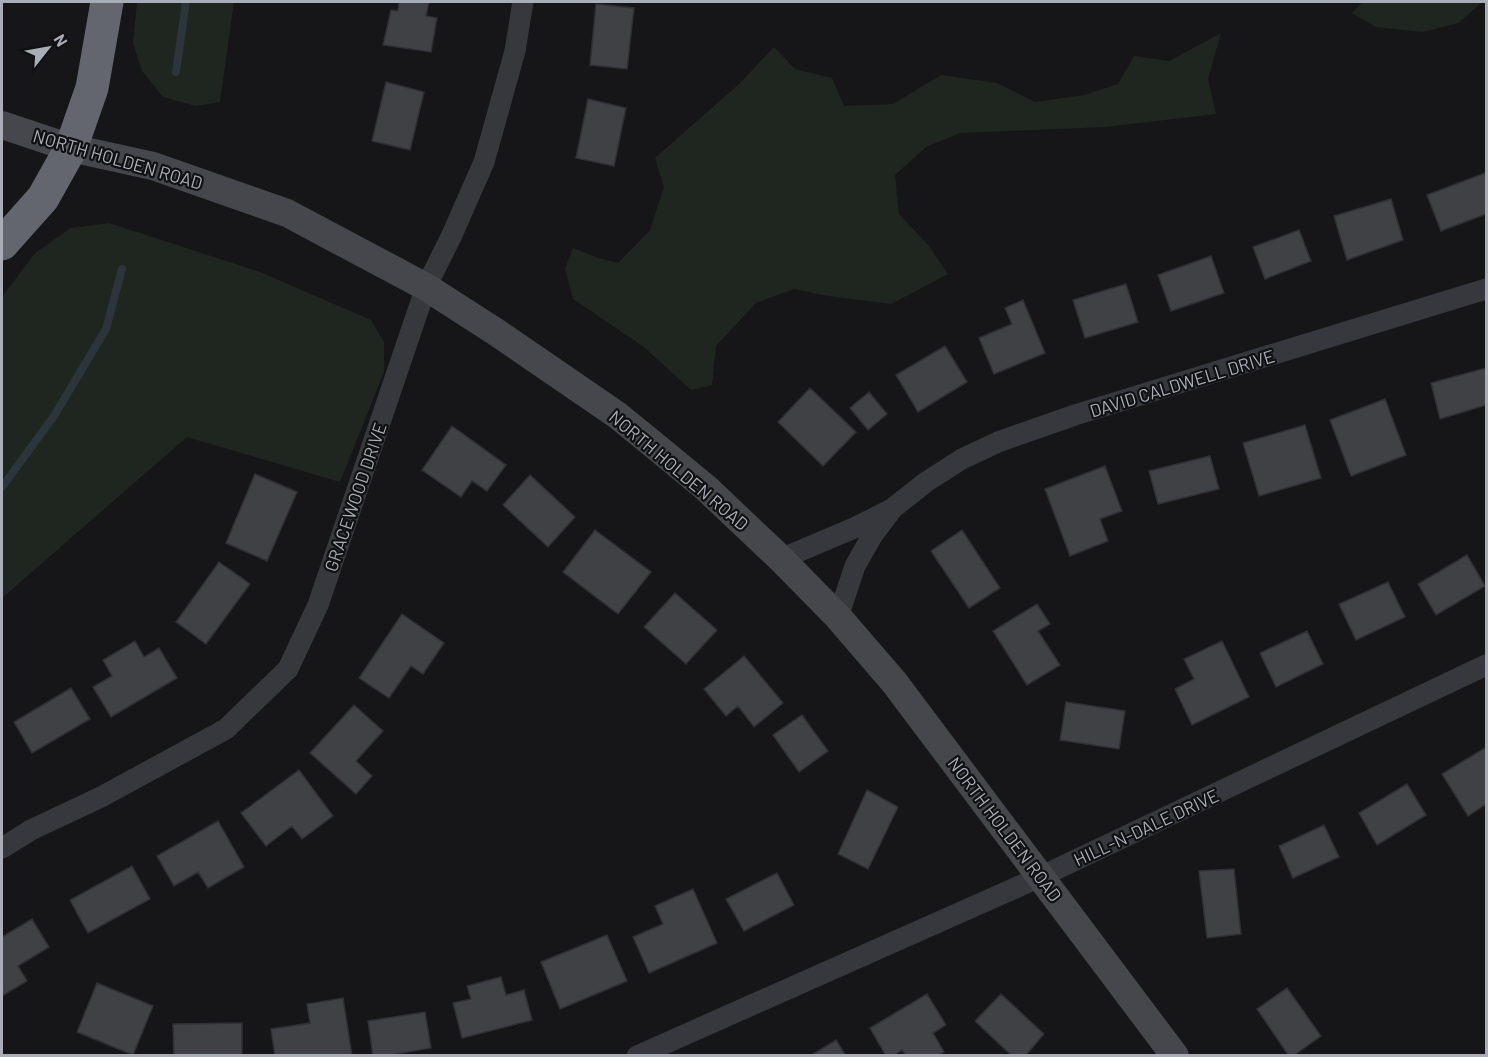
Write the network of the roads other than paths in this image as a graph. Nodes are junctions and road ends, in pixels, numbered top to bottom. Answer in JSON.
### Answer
{"nodes":[{"id":1,"x":107,"y":2,"type":"edge"},
{"id":2,"x":523,"y":2,"type":"edge"},
{"id":3,"x":2,"y":124,"type":"edge"},
{"id":4,"x":71,"y":148,"type":"junction"},
{"id":5,"x":2,"y":244,"type":"edge"},
{"id":6,"x":426,"y":287,"type":"junction"},
{"id":7,"x":1486,"y":289,"type":"edge"},
{"id":8,"x":892,"y":509,"type":"junction"},
{"id":9,"x":782,"y":559,"type":"junction"},
{"id":10,"x":838,"y":617,"type":"junction"},
{"id":11,"x":1486,"y":665,"type":"edge"},
{"id":12,"x":2,"y":848,"type":"edge"},
{"id":13,"x":1040,"y":877,"type":"junction"},
{"id":14,"x":637,"y":1056,"type":"edge"},
{"id":15,"x":1175,"y":1056,"type":"edge"}],
"edges":[{"from":1,"to":4,"type":"highway"},
{"from":2,"to":6,"type":"street","name":"GRACEWOOD DRIVE"},
{"from":3,"to":4,"type":"main road","name":"NORTH HOLDEN ROAD"},
{"from":4,"to":5,"type":"highway"},
{"from":4,"to":6,"type":"main road","name":"NORTH HOLDEN ROAD"},
{"from":6,"to":9,"type":"main road","name":"NORTH HOLDEN ROAD"},
{"from":6,"to":12,"type":"street","name":"GRACEWOOD DRIVE"},
{"from":7,"to":8,"type":"street","name":"DAVID CALDWELL DRIVE"},
{"from":8,"to":9,"type":"street","name":"DAVID CALDWELL DRIVE"},
{"from":8,"to":10,"type":"street","name":"DAVID CALDWELL DRIVE"},
{"from":9,"to":10,"type":"main road","name":"NORTH HOLDEN ROAD"},
{"from":10,"to":13,"type":"main road","name":"NORTH HOLDEN ROAD"},
{"from":11,"to":13,"type":"street","name":"HILL-N-DALE DRIVE"},
{"from":13,"to":14,"type":"street","name":"HILL-N-DALE DRIVE"},
{"from":13,"to":15,"type":"main road","name":"NORTH HOLDEN ROAD"}]}
